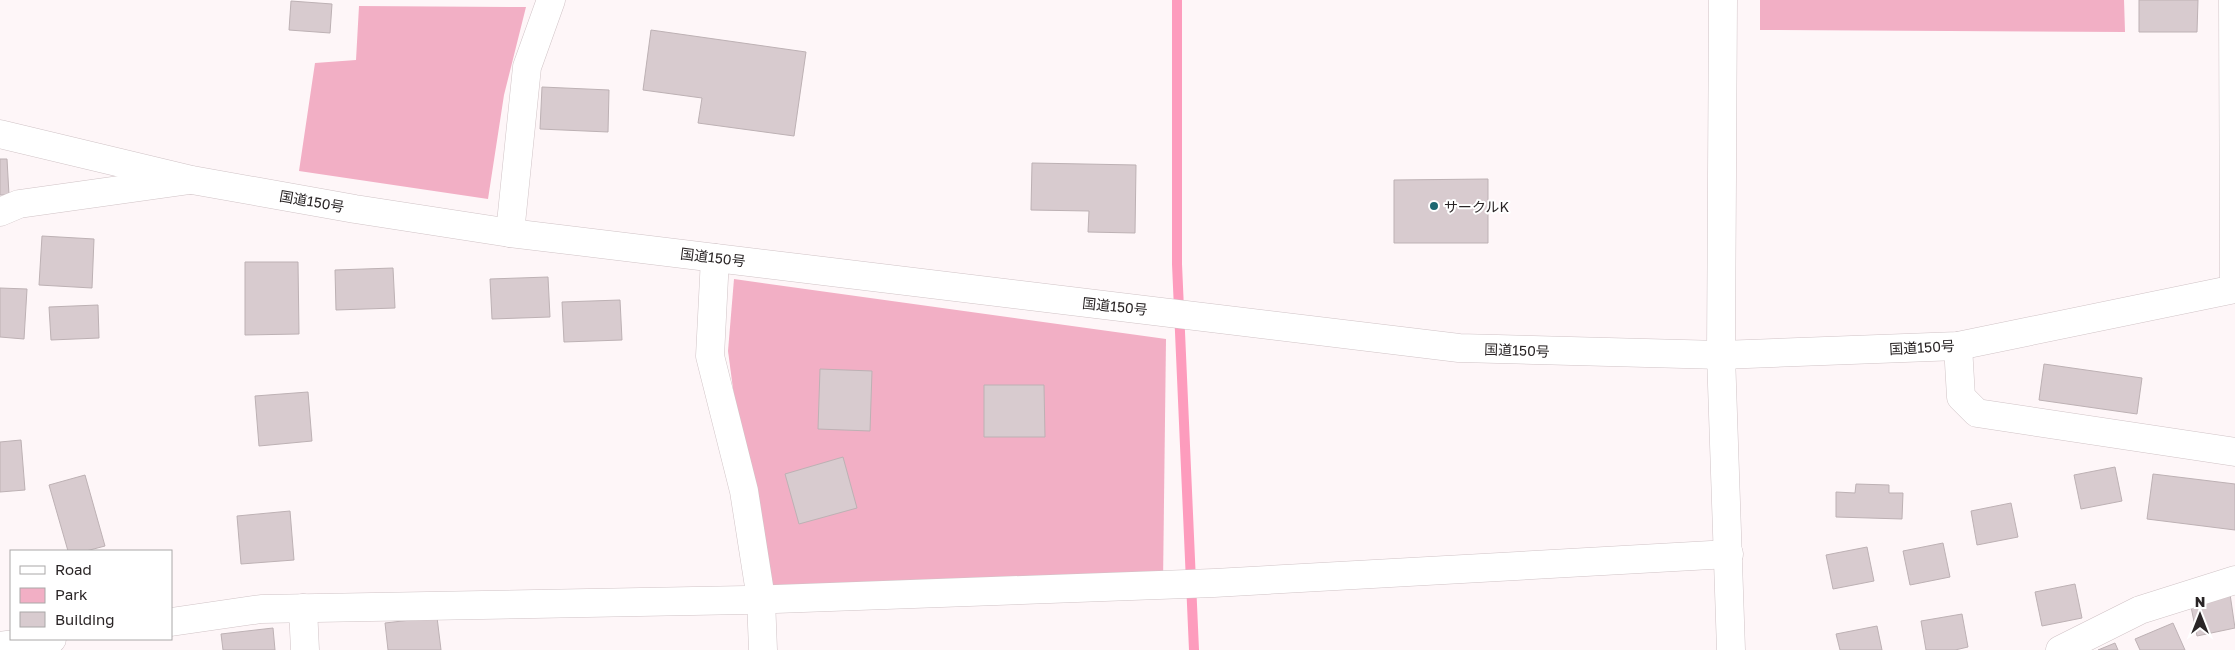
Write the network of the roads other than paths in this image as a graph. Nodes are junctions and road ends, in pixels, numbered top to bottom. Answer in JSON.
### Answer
{"nodes":[{"id":1,"x":551,"y":0,"type":"edge"},
{"id":2,"x":1723,"y":0,"type":"edge"},
{"id":3,"x":2233,"y":0,"type":"edge"},
{"id":4,"x":0,"y":134,"type":"edge"},
{"id":5,"x":192,"y":180,"type":"junction"},
{"id":6,"x":0,"y":212,"type":"edge"},
{"id":7,"x":510,"y":233,"type":"junction"},
{"id":8,"x":715,"y":258,"type":"junction"},
{"id":9,"x":2234,"y":289,"type":"edge"},
{"id":10,"x":1958,"y":346,"type":"junction"},
{"id":11,"x":1721,"y":355,"type":"junction"},
{"id":12,"x":2235,"y":452,"type":"edge"},
{"id":13,"x":1729,"y":554,"type":"junction"},
{"id":14,"x":2235,"y":580,"type":"edge"},
{"id":15,"x":761,"y":599,"type":"junction"},
{"id":16,"x":303,"y":608,"type":"junction"},
{"id":17,"x":172,"y":622,"type":"edge"},
{"id":18,"x":45,"y":640,"type":"edge"},
{"id":19,"x":0,"y":646,"type":"edge"},
{"id":20,"x":305,"y":650,"type":"edge"},
{"id":21,"x":763,"y":650,"type":"edge"},
{"id":22,"x":1731,"y":650,"type":"edge"},
{"id":23,"x":2060,"y":650,"type":"edge"}],
"edges":[{"from":1,"to":7,"type":"main road"},
{"from":2,"to":11,"type":"main road"},
{"from":3,"to":9,"type":"main road"},
{"from":4,"to":5,"type":"main road","name":"国道150号"},
{"from":5,"to":6,"type":"main road"},
{"from":5,"to":7,"type":"main road","name":"国道150号"},
{"from":7,"to":8,"type":"main road","name":"国道150号"},
{"from":8,"to":11,"type":"main road","name":"国道150号"},
{"from":8,"to":15,"type":"main road"},
{"from":9,"to":10,"type":"main road","name":"国道150号"},
{"from":10,"to":11,"type":"main road","name":"国道150号"},
{"from":10,"to":12,"type":"main road"},
{"from":11,"to":13,"type":"main road"},
{"from":13,"to":15,"type":"main road"},
{"from":13,"to":22,"type":"main road"},
{"from":14,"to":23,"type":"main road"},
{"from":15,"to":16,"type":"main road"},
{"from":15,"to":21,"type":"main road"},
{"from":16,"to":17,"type":"main road"},
{"from":16,"to":20,"type":"main road"},
{"from":18,"to":19,"type":"main road"}]}
